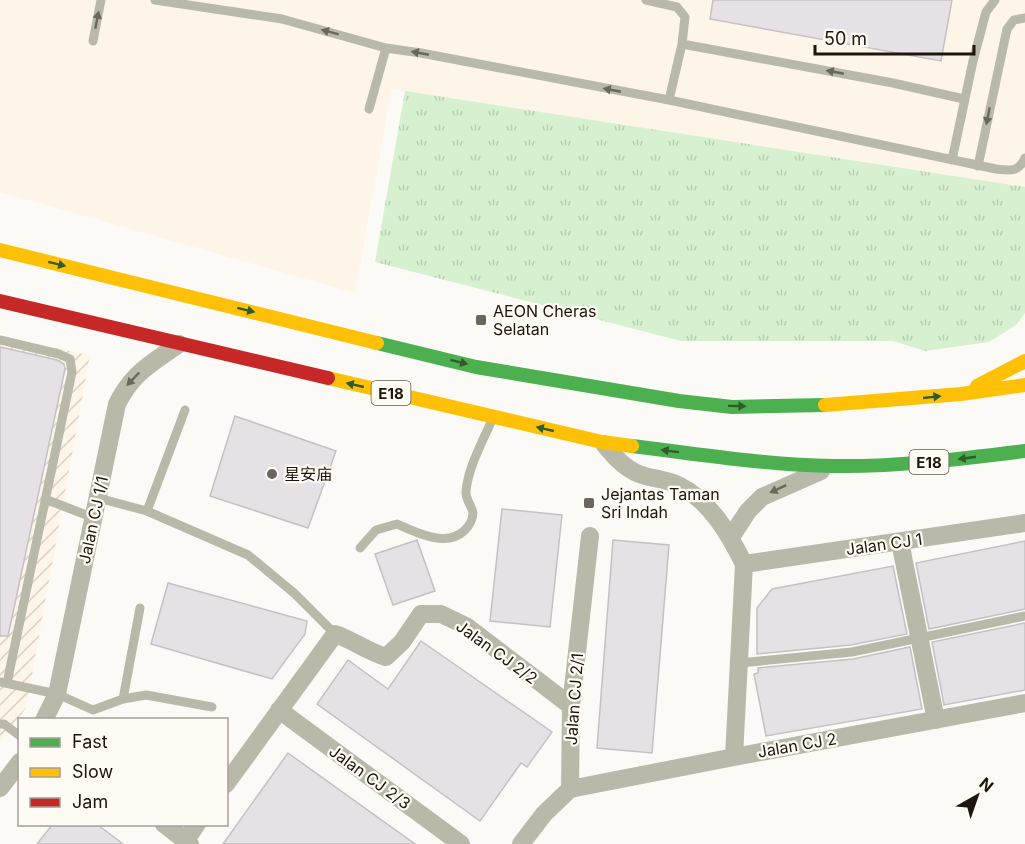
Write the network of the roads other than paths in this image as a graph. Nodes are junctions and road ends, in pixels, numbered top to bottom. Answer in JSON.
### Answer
{"nodes":[{"id":1,"x":101,"y":0,"type":"edge"},
{"id":2,"x":155,"y":0,"type":"edge"},
{"id":3,"x":646,"y":0,"type":"edge"},
{"id":4,"x":995,"y":0,"type":"edge"},
{"id":5,"x":1025,"y":18,"type":"edge"},
{"id":6,"x":93,"y":40,"type":"dead end"},
{"id":7,"x":682,"y":44,"type":"junction"},
{"id":8,"x":386,"y":48,"type":"junction"},
{"id":9,"x":964,"y":99,"type":"junction"},
{"id":10,"x":669,"y":100,"type":"junction"},
{"id":11,"x":369,"y":109,"type":"dead end"},
{"id":12,"x":1025,"y":158,"type":"edge"},
{"id":13,"x":952,"y":160,"type":"junction"},
{"id":14,"x":978,"y":165,"type":"junction"},
{"id":15,"x":0,"y":250,"type":"edge"},
{"id":16,"x":0,"y":301,"type":"edge"},
{"id":17,"x":0,"y":340,"type":"edge"},
{"id":18,"x":179,"y":344,"type":"junction"},
{"id":19,"x":1025,"y":361,"type":"edge"},
{"id":20,"x":1025,"y":385,"type":"edge"},
{"id":21,"x":961,"y":394,"type":"junction"},
{"id":22,"x":185,"y":410,"type":"dead end"},
{"id":23,"x":493,"y":417,"type":"junction"},
{"id":24,"x":602,"y":442,"type":"junction"},
{"id":25,"x":1025,"y":451,"type":"edge"},
{"id":26,"x":832,"y":466,"type":"junction"},
{"id":27,"x":98,"y":498,"type":"junction"},
{"id":28,"x":45,"y":500,"type":"junction"},
{"id":29,"x":147,"y":511,"type":"junction"},
{"id":30,"x":94,"y":518,"type":"junction"},
{"id":31,"x":1025,"y":523,"type":"edge"},
{"id":32,"x":590,"y":536,"type":"dead end"},
{"id":33,"x":731,"y":537,"type":"junction"},
{"id":34,"x":900,"y":542,"type":"junction"},
{"id":35,"x":360,"y":548,"type":"dead end"},
{"id":36,"x":744,"y":564,"type":"junction"},
{"id":37,"x":140,"y":608,"type":"dead end"},
{"id":38,"x":1025,"y":616,"type":"edge"},
{"id":39,"x":335,"y":634,"type":"junction"},
{"id":40,"x":920,"y":638,"type":"junction"},
{"id":41,"x":740,"y":663,"type":"junction"},
{"id":42,"x":4,"y":683,"type":"edge"},
{"id":43,"x":57,"y":694,"type":"junction"},
{"id":44,"x":123,"y":699,"type":"junction"},
{"id":45,"x":1025,"y":703,"type":"edge"},
{"id":46,"x":571,"y":706,"type":"junction"},
{"id":47,"x":212,"y":707,"type":"dead end"},
{"id":48,"x":279,"y":710,"type":"junction"},
{"id":49,"x":45,"y":718,"type":"edge"},
{"id":50,"x":936,"y":720,"type":"junction"},
{"id":51,"x":0,"y":724,"type":"edge"},
{"id":52,"x":18,"y":734,"type":"edge"},
{"id":53,"x":734,"y":757,"type":"junction"},
{"id":54,"x":18,"y":765,"type":"edge"},
{"id":55,"x":228,"y":781,"type":"edge"},
{"id":56,"x":0,"y":788,"type":"edge"},
{"id":57,"x":570,"y":789,"type":"junction"},
{"id":58,"x":165,"y":826,"type":"edge"},
{"id":59,"x":196,"y":826,"type":"edge"},
{"id":60,"x":188,"y":842,"type":"edge"},
{"id":61,"x":461,"y":844,"type":"edge"},
{"id":62,"x":521,"y":844,"type":"edge"}],
"edges":[{"from":6,"to":1,"type":"lane","one_way":true},
{"from":8,"to":2,"type":"lane","one_way":true},
{"from":3,"to":7,"type":"lane"},
{"from":4,"to":9,"type":"lane"},
{"from":5,"to":14,"type":"lane","one_way":true},
{"from":9,"to":7,"type":"lane","one_way":true},
{"from":7,"to":10,"type":"lane"},
{"from":10,"to":8,"type":"lane","one_way":true},
{"from":8,"to":11,"type":"lane"},
{"from":9,"to":13,"type":"lane"},
{"from":10,"to":13,"type":"lane"},
{"from":12,"to":14,"type":"lane"},
{"from":13,"to":14,"type":"lane"},
{"from":15,"to":21,"type":"main road","one_way":true},
{"from":16,"to":18,"type":"main road","number":"E18"},
{"from":17,"to":28,"type":"lane"},
{"from":23,"to":18,"type":"main road","number":"E18","one_way":true},
{"from":18,"to":27,"type":"street","name":"Jalan CJ 1/1","one_way":true},
{"from":19,"to":21,"type":"main road"},
{"from":20,"to":21,"type":"main road"},
{"from":22,"to":29,"type":"lane"},
{"from":24,"to":23,"type":"main road","number":"E18","one_way":true},
{"from":23,"to":35,"type":"lane"},
{"from":26,"to":24,"type":"main road","number":"E18","one_way":true},
{"from":24,"to":33,"type":"street"},
{"from":25,"to":26,"type":"main road","number":"E18","one_way":true},
{"from":26,"to":33,"type":"street","one_way":true},
{"from":27,"to":29,"type":"lane"},
{"from":27,"to":30,"type":"street","name":"Jalan CJ 1/1"},
{"from":28,"to":30,"type":"lane"},
{"from":28,"to":42,"type":"lane"},
{"from":29,"to":39,"type":"lane"},
{"from":30,"to":43,"type":"street","name":"Jalan CJ 1/1"},
{"from":31,"to":34,"type":"street","name":"Jalan CJ 1"},
{"from":32,"to":46,"type":"street","name":"Jalan CJ 2/1"},
{"from":33,"to":36,"type":"street"},
{"from":34,"to":36,"type":"street","name":"Jalan CJ 1"},
{"from":34,"to":40,"type":"street"},
{"from":36,"to":41,"type":"street"},
{"from":37,"to":44,"type":"lane"},
{"from":38,"to":40,"type":"lane"},
{"from":39,"to":46,"type":"street","name":"Jalan CJ 2/2"},
{"from":39,"to":48,"type":"street"},
{"from":40,"to":41,"type":"lane"},
{"from":40,"to":50,"type":"street"},
{"from":41,"to":53,"type":"street"},
{"from":42,"to":43,"type":"lane"},
{"from":43,"to":44,"type":"lane"},
{"from":43,"to":49,"type":"street","name":"Jalan CJ 1/1"},
{"from":44,"to":47,"type":"lane"},
{"from":45,"to":50,"type":"street","name":"Jalan CJ 2"},
{"from":46,"to":57,"type":"street","name":"Jalan CJ 2/1"},
{"from":48,"to":55,"type":"street"},
{"from":48,"to":61,"type":"street","name":"Jalan CJ 2/3"},
{"from":50,"to":53,"type":"street","name":"Jalan CJ 2"},
{"from":51,"to":52,"type":"lane"},
{"from":53,"to":57,"type":"street","name":"Jalan CJ 2"},
{"from":54,"to":56,"type":"street"},
{"from":57,"to":62,"type":"street"},
{"from":58,"to":60,"type":"street"},
{"from":59,"to":60,"type":"street"}]}
